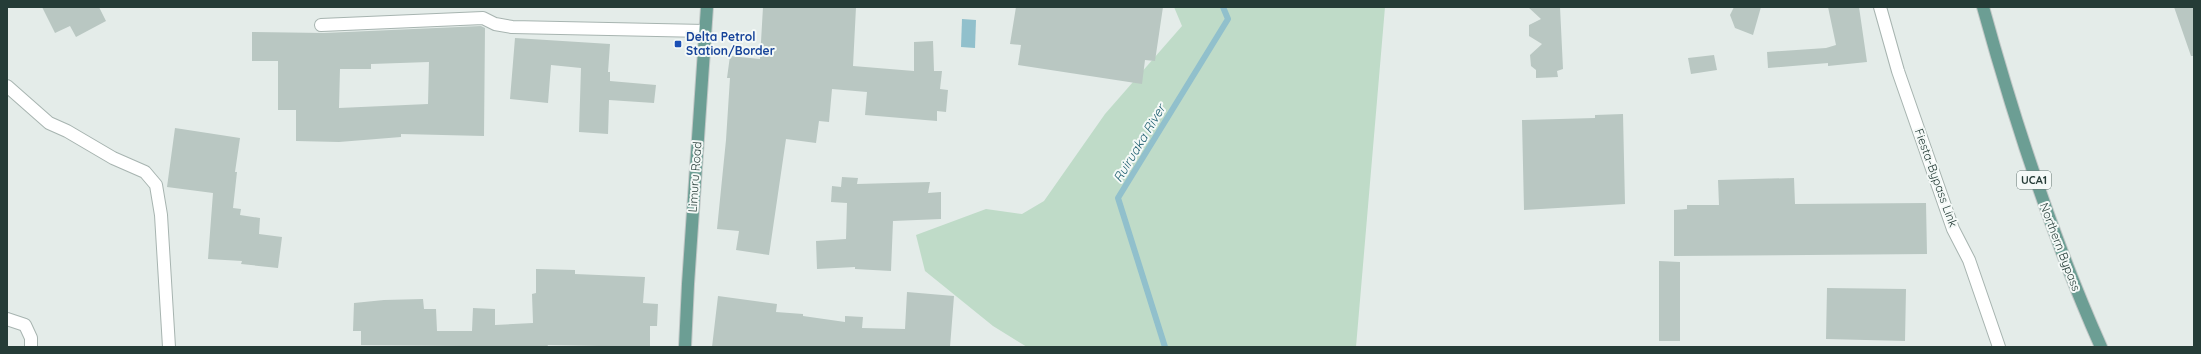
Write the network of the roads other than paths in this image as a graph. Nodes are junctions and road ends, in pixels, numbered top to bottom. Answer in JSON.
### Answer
{"nodes":[{"id":1,"x":707,"y":7,"type":"edge"},
{"id":2,"x":1880,"y":7,"type":"edge"},
{"id":3,"x":1984,"y":7,"type":"edge"},
{"id":4,"x":321,"y":25,"type":"dead end"},
{"id":5,"x":705,"y":31,"type":"junction"},
{"id":6,"x":7,"y":86,"type":"edge"},
{"id":7,"x":7,"y":319,"type":"edge"},
{"id":8,"x":31,"y":347,"type":"edge"},
{"id":9,"x":169,"y":347,"type":"edge"},
{"id":10,"x":685,"y":347,"type":"edge"},
{"id":11,"x":1999,"y":347,"type":"edge"},
{"id":12,"x":2101,"y":347,"type":"edge"}],
"edges":[{"from":1,"to":5,"type":"main road","name":"Limuru Road"},
{"from":2,"to":11,"type":"street","name":"Fiesta-Bypass Link"},
{"from":3,"to":12,"type":"main road","name":"Northern Bypass","number":"UCA1"},
{"from":4,"to":5,"type":"street"},
{"from":5,"to":10,"type":"main road","name":"Limuru Road"},
{"from":6,"to":9,"type":"street"},
{"from":7,"to":8,"type":"street"}]}
